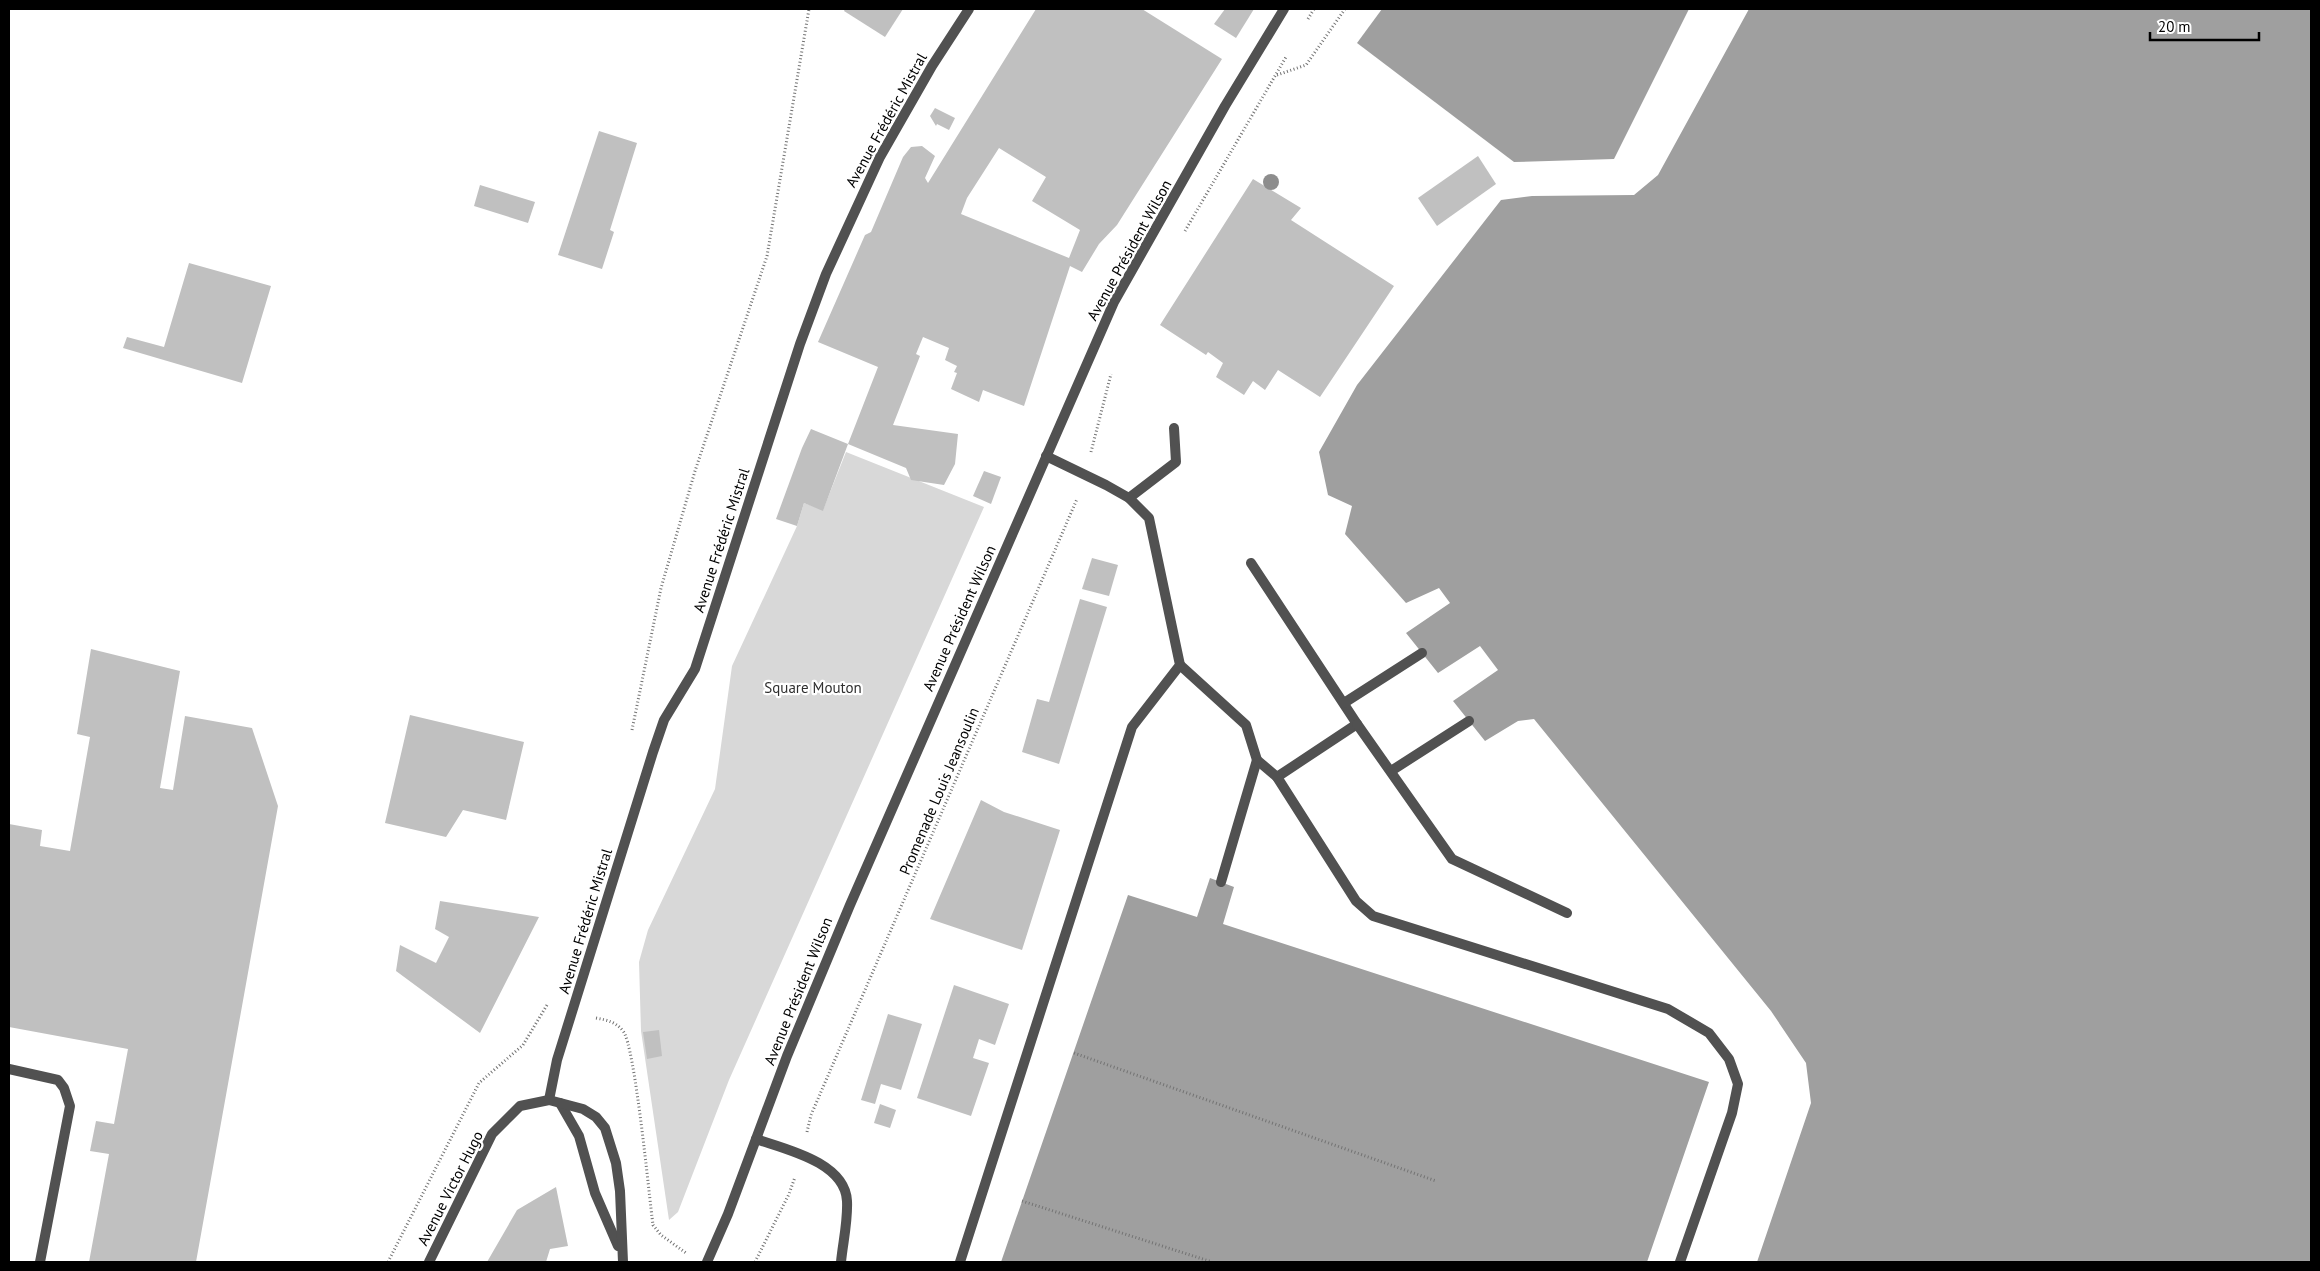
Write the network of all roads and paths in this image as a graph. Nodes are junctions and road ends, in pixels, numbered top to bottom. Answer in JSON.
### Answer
{"nodes":[{"id":1,"x":809,"y":9,"type":"edge"},
{"id":2,"x":969,"y":9,"type":"edge"},
{"id":3,"x":1284,"y":9,"type":"edge"},
{"id":4,"x":1345,"y":9,"type":"edge"},
{"id":5,"x":1183,"y":234,"type":"dead end"},
{"id":6,"x":1114,"y":366,"type":"dead end"},
{"id":7,"x":1174,"y":428,"type":"dead end"},
{"id":8,"x":1046,"y":456,"type":"junction"},
{"id":9,"x":1087,"y":476,"type":"junction"},
{"id":10,"x":1129,"y":498,"type":"junction"},
{"id":11,"x":1251,"y":563,"type":"dead end"},
{"id":12,"x":1422,"y":653,"type":"dead end"},
{"id":13,"x":1180,"y":665,"type":"junction"},
{"id":14,"x":642,"y":682,"type":"dead end"},
{"id":15,"x":1344,"y":703,"type":"junction"},
{"id":16,"x":1469,"y":721,"type":"dead end"},
{"id":17,"x":1357,"y":724,"type":"junction"},
{"id":18,"x":1258,"y":760,"type":"junction"},
{"id":19,"x":1391,"y":771,"type":"junction"},
{"id":20,"x":1277,"y":777,"type":"junction"},
{"id":21,"x":1222,"y":882,"type":"dead end"},
{"id":22,"x":1567,"y":913,"type":"dead end"},
{"id":23,"x":547,"y":1004,"type":"dead end"},
{"id":24,"x":572,"y":1012,"type":"junction"},
{"id":25,"x":1074,"y":1053,"type":"dead end"},
{"id":26,"x":9,"y":1069,"type":"edge"},
{"id":27,"x":549,"y":1100,"type":"junction"},
{"id":28,"x":560,"y":1103,"type":"junction"},
{"id":29,"x":811,"y":1115,"type":"dead end"},
{"id":30,"x":756,"y":1139,"type":"junction"},
{"id":31,"x":1436,"y":1181,"type":"dead end"},
{"id":32,"x":789,"y":1194,"type":"dead end"},
{"id":33,"x":1022,"y":1201,"type":"dead end"},
{"id":34,"x":671,"y":1243,"type":"dead end"},
{"id":35,"x":622,"y":1257,"type":"edge"},
{"id":36,"x":40,"y":1262,"type":"edge"},
{"id":37,"x":388,"y":1262,"type":"edge"},
{"id":38,"x":429,"y":1262,"type":"edge"},
{"id":39,"x":707,"y":1262,"type":"edge"},
{"id":40,"x":755,"y":1262,"type":"edge"},
{"id":41,"x":841,"y":1262,"type":"edge"},
{"id":42,"x":960,"y":1262,"type":"edge"},
{"id":43,"x":1212,"y":1262,"type":"edge"},
{"id":44,"x":1680,"y":1262,"type":"edge"}],
"edges":[{"from":1,"to":14,"type":"path"},
{"from":2,"to":24,"type":"street","name":"Avenue Frédéric Mistral"},
{"from":3,"to":8,"type":"street","name":"Avenue Président Wilson"},
{"from":4,"to":5,"type":"path"},
{"from":6,"to":9,"type":"path","name":"Promenade Louis Jeansoulin"},
{"from":7,"to":10,"type":"street"},
{"from":8,"to":9,"type":"street"},
{"from":8,"to":30,"type":"street","name":"Avenue Président Wilson"},
{"from":9,"to":10,"type":"street"},
{"from":9,"to":29,"type":"path","name":"Promenade Louis Jeansoulin"},
{"from":10,"to":13,"type":"street"},
{"from":11,"to":15,"type":"street"},
{"from":12,"to":15,"type":"street"},
{"from":13,"to":18,"type":"street"},
{"from":13,"to":42,"type":"street"},
{"from":15,"to":17,"type":"street"},
{"from":16,"to":19,"type":"street"},
{"from":17,"to":19,"type":"street"},
{"from":17,"to":20,"type":"street"},
{"from":18,"to":20,"type":"street"},
{"from":18,"to":21,"type":"street"},
{"from":19,"to":22,"type":"street"},
{"from":20,"to":44,"type":"street"},
{"from":23,"to":37,"type":"path"},
{"from":24,"to":27,"type":"street","name":"Avenue Frédéric Mistral"},
{"from":24,"to":34,"type":"path"},
{"from":25,"to":31,"type":"path"},
{"from":26,"to":36,"type":"street"},
{"from":27,"to":28,"type":"street"},
{"from":27,"to":38,"type":"street","name":"Avenue Victor Hugo"},
{"from":28,"to":35,"type":"street"},
{"from":28,"to":35,"type":"street"},
{"from":30,"to":39,"type":"street","name":"Avenue Président Wilson"},
{"from":30,"to":41,"type":"street"},
{"from":32,"to":40,"type":"path"},
{"from":33,"to":43,"type":"path"}]}
